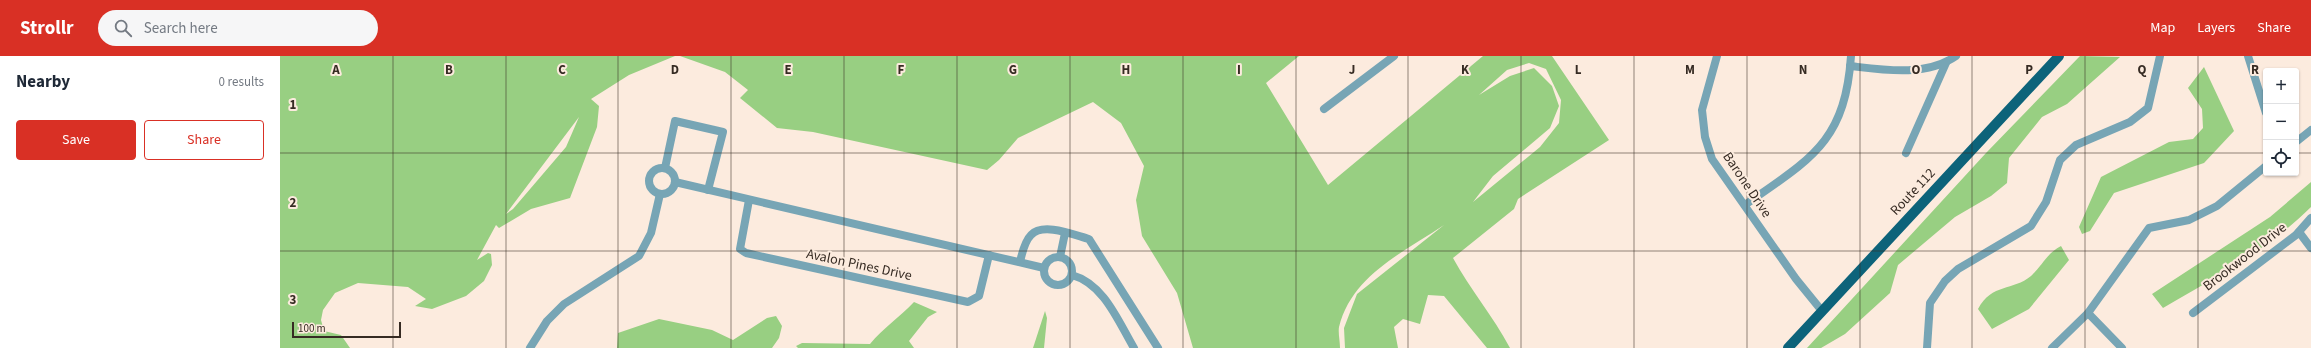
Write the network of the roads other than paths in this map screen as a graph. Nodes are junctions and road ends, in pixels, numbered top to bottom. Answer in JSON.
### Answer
{"nodes":[{"id":1,"x":1394,"y":56,"type":"edge"},
{"id":2,"x":1717,"y":56,"type":"edge"},
{"id":3,"x":1851,"y":56,"type":"edge"},
{"id":4,"x":1956,"y":56,"type":"edge"},
{"id":5,"x":2059,"y":56,"type":"edge"},
{"id":6,"x":2160,"y":56,"type":"edge"},
{"id":7,"x":2248,"y":56,"type":"edge"},
{"id":8,"x":1946,"y":63,"type":"junction"},
{"id":9,"x":1850,"y":66,"type":"junction"},
{"id":10,"x":2263,"y":104,"type":"edge"},
{"id":11,"x":1324,"y":109,"type":"dead end"},
{"id":12,"x":2311,"y":130,"type":"edge"},
{"id":13,"x":2298,"y":140,"type":"edge"},
{"id":14,"x":1906,"y":152,"type":"dead end"},
{"id":15,"x":665,"y":168,"type":"junction"},
{"id":16,"x":2263,"y":168,"type":"edge"},
{"id":17,"x":675,"y":182,"type":"junction"},
{"id":18,"x":708,"y":190,"type":"junction"},
{"id":19,"x":660,"y":194,"type":"junction"},
{"id":20,"x":748,"y":200,"type":"junction"},
{"id":21,"x":1745,"y":205,"type":"junction"},
{"id":22,"x":2311,"y":218,"type":"edge"},
{"id":23,"x":2299,"y":232,"type":"junction"},
{"id":24,"x":1064,"y":233,"type":"junction"},
{"id":25,"x":2311,"y":248,"type":"edge"},
{"id":26,"x":989,"y":255,"type":"junction"},
{"id":27,"x":1060,"y":257,"type":"junction"},
{"id":28,"x":1020,"y":262,"type":"junction"},
{"id":29,"x":1044,"y":268,"type":"junction"},
{"id":30,"x":1072,"y":276,"type":"junction"},
{"id":31,"x":1822,"y":311,"type":"junction"},
{"id":32,"x":2088,"y":313,"type":"junction"},
{"id":33,"x":2193,"y":313,"type":"dead end"},
{"id":34,"x":1154,"y":347,"type":"edge"},
{"id":35,"x":530,"y":348,"type":"edge"},
{"id":36,"x":1134,"y":348,"type":"edge"},
{"id":37,"x":1788,"y":348,"type":"edge"},
{"id":38,"x":1927,"y":348,"type":"edge"},
{"id":39,"x":2052,"y":348,"type":"edge"},
{"id":40,"x":2122,"y":348,"type":"edge"}],
"edges":[{"from":1,"to":11,"type":"street"},
{"from":2,"to":21,"type":"street","name":"Barone Drive"},
{"from":3,"to":9,"type":"street"},
{"from":4,"to":8,"type":"street"},
{"from":5,"to":31,"type":"main road","name":"Route 112"},
{"from":6,"to":38,"type":"street"},
{"from":7,"to":10,"type":"street"},
{"from":8,"to":9,"type":"street"},
{"from":8,"to":14,"type":"street"},
{"from":9,"to":21,"type":"street"},
{"from":12,"to":13,"type":"street"},
{"from":15,"to":17,"type":"street"},
{"from":15,"to":18,"type":"street"},
{"from":15,"to":19,"type":"street"},
{"from":16,"to":32,"type":"street"},
{"from":17,"to":18,"type":"street"},
{"from":17,"to":19,"type":"street"},
{"from":18,"to":20,"type":"street"},
{"from":19,"to":35,"type":"street"},
{"from":20,"to":26,"type":"street"},
{"from":20,"to":26,"type":"street","name":"Avalon Pines Drive"},
{"from":21,"to":31,"type":"street","name":"Barone Drive"},
{"from":22,"to":23,"type":"street","name":"Brookwood Drive"},
{"from":23,"to":25,"type":"street"},
{"from":23,"to":33,"type":"street","name":"Brookwood Drive"},
{"from":24,"to":27,"type":"street"},
{"from":24,"to":28,"type":"street"},
{"from":24,"to":34,"type":"street"},
{"from":26,"to":28,"type":"street"},
{"from":27,"to":29,"type":"street"},
{"from":27,"to":30,"type":"street"},
{"from":28,"to":29,"type":"street"},
{"from":29,"to":30,"type":"street"},
{"from":30,"to":36,"type":"street"},
{"from":31,"to":37,"type":"main road","name":"Route 112"},
{"from":32,"to":39,"type":"street"},
{"from":32,"to":40,"type":"street"}]}
